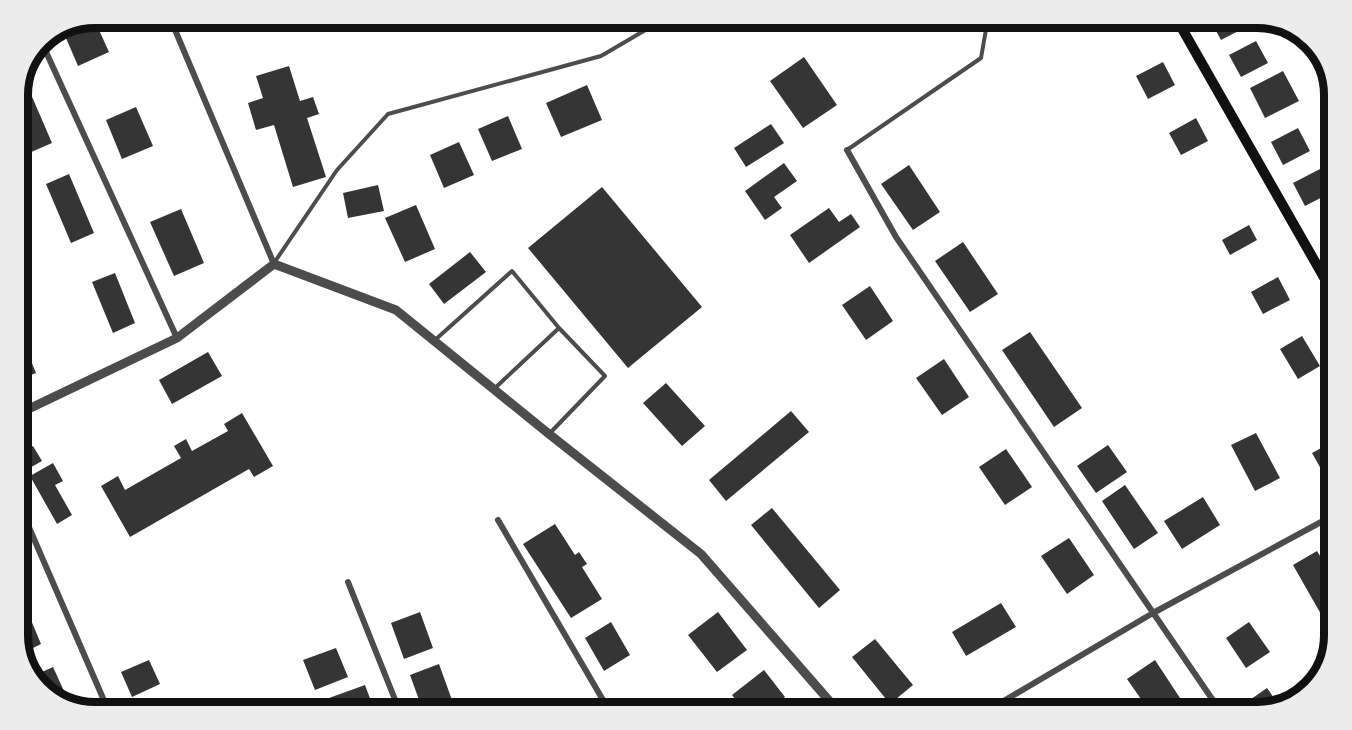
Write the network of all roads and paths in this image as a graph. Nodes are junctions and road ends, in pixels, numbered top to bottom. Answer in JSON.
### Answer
{"nodes":[{"id":1,"x":174,"y":28,"type":"edge"},
{"id":2,"x":649,"y":28,"type":"edge"},
{"id":3,"x":986,"y":28,"type":"edge"},
{"id":4,"x":1182,"y":28,"type":"edge"},
{"id":5,"x":46,"y":51,"type":"edge"},
{"id":6,"x":847,"y":150,"type":"joint"},
{"id":7,"x":273,"y":264,"type":"junction"},
{"id":8,"x":1323,"y":276,"type":"edge"},
{"id":9,"x":559,"y":328,"type":"junction"},
{"id":10,"x":177,"y":338,"type":"junction"},
{"id":11,"x":434,"y":340,"type":"junction"},
{"id":12,"x":494,"y":388,"type":"junction"},
{"id":13,"x":29,"y":409,"type":"edge"},
{"id":14,"x":549,"y":434,"type":"junction"},
{"id":15,"x":498,"y":520,"type":"dead end"},
{"id":16,"x":1324,"y":521,"type":"edge"},
{"id":17,"x":29,"y":527,"type":"edge"},
{"id":18,"x":348,"y":582,"type":"dead end"},
{"id":19,"x":1153,"y":613,"type":"junction"},
{"id":20,"x":105,"y":702,"type":"edge"},
{"id":21,"x":396,"y":702,"type":"edge"},
{"id":22,"x":604,"y":702,"type":"edge"},
{"id":23,"x":830,"y":702,"type":"edge"},
{"id":24,"x":1002,"y":702,"type":"edge"},
{"id":25,"x":1214,"y":702,"type":"edge"}],
"edges":[{"from":1,"to":7,"type":"street"},
{"from":2,"to":7,"type":"lane"},
{"from":3,"to":6,"type":"lane"},
{"from":4,"to":8,"type":"main road"},
{"from":5,"to":10,"type":"street"},
{"from":6,"to":19,"type":"street"},
{"from":7,"to":10,"type":"street"},
{"from":7,"to":11,"type":"street"},
{"from":9,"to":11,"type":"lane"},
{"from":9,"to":12,"type":"lane"},
{"from":9,"to":14,"type":"lane"},
{"from":10,"to":13,"type":"street"},
{"from":11,"to":12,"type":"street"},
{"from":12,"to":14,"type":"street"},
{"from":14,"to":23,"type":"street"},
{"from":15,"to":22,"type":"street"},
{"from":16,"to":19,"type":"street"},
{"from":17,"to":20,"type":"street"},
{"from":18,"to":21,"type":"street"},
{"from":19,"to":24,"type":"street"},
{"from":19,"to":25,"type":"street"}]}
